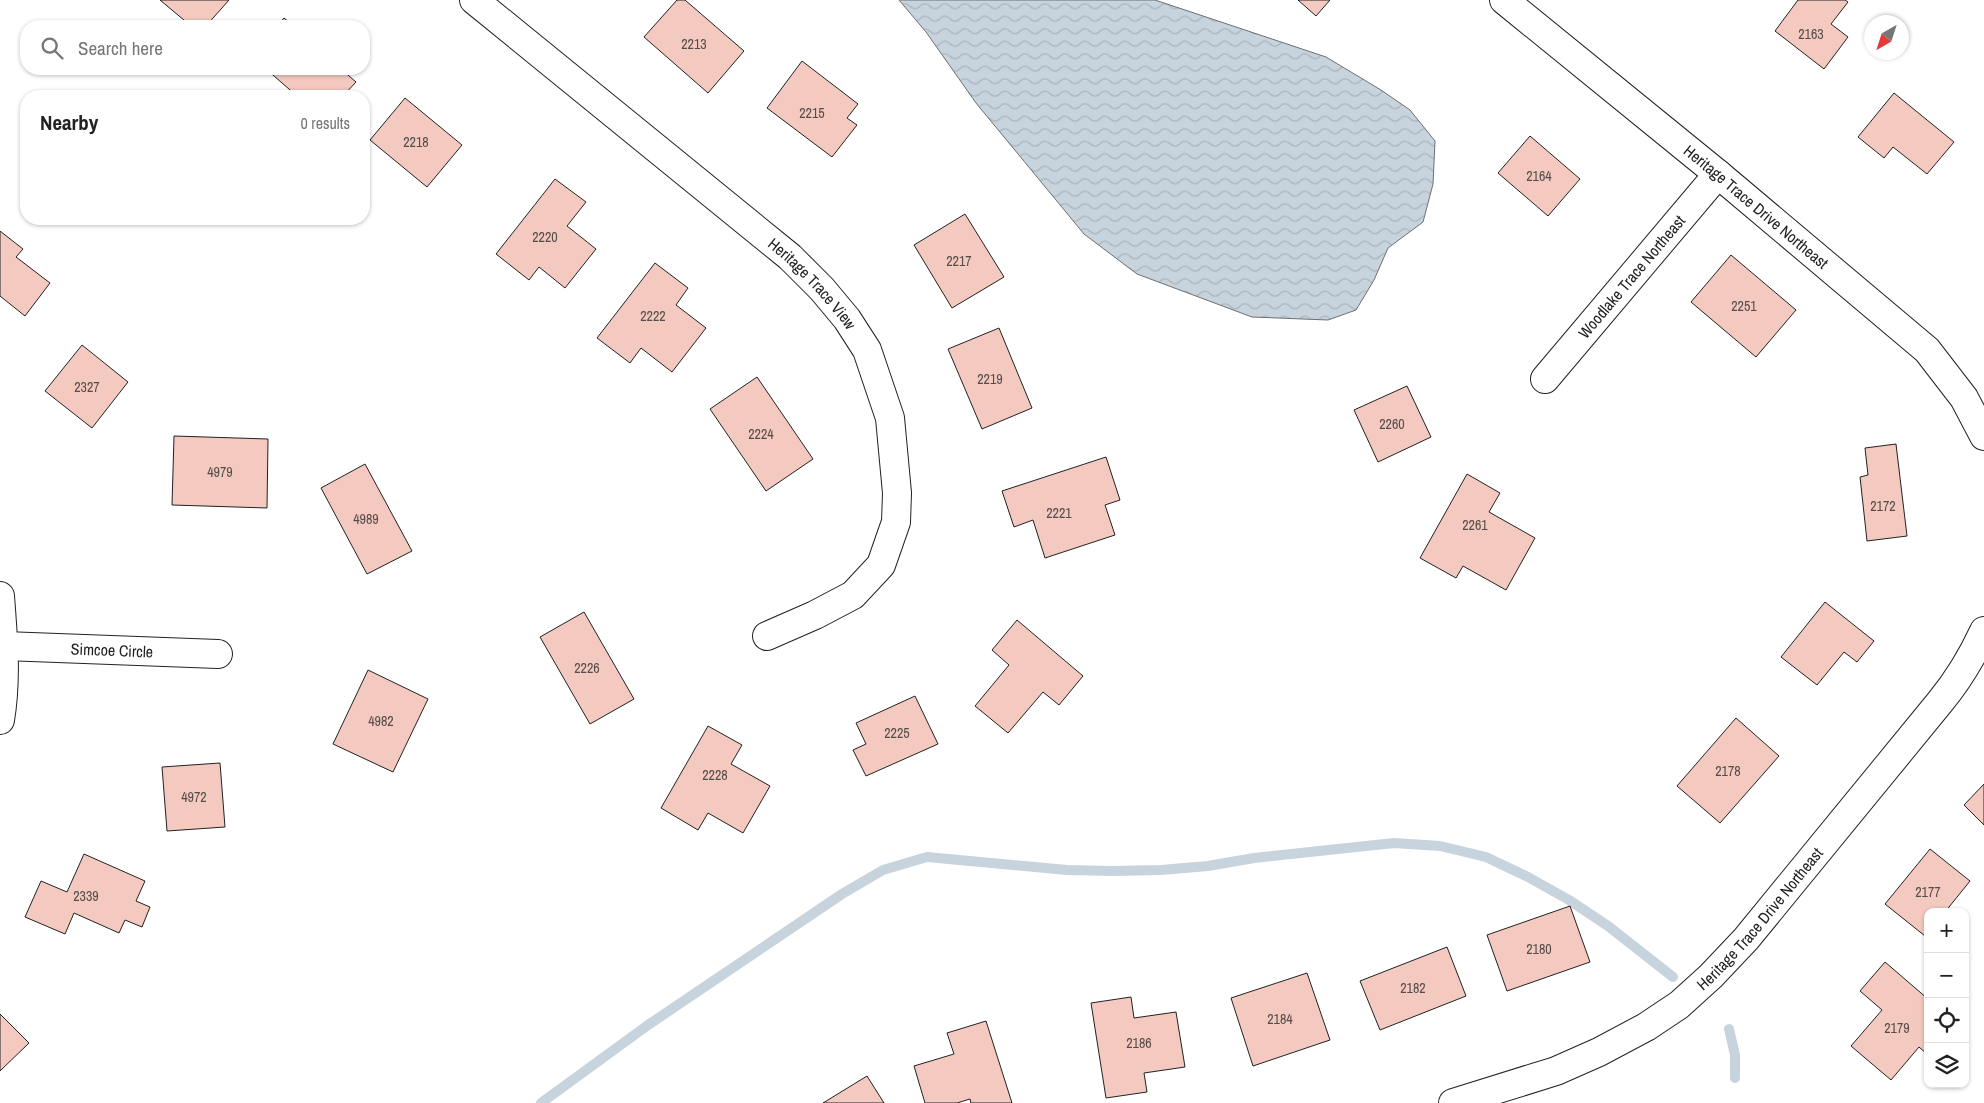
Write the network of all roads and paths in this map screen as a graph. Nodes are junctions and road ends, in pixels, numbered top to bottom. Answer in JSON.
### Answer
{"nodes":[{"id":1,"x":474,"y":0,"type":"edge"},
{"id":2,"x":1504,"y":0,"type":"edge"},
{"id":3,"x":1718,"y":174,"type":"junction"},
{"id":4,"x":1545,"y":379,"type":"dead end"},
{"id":5,"x":1984,"y":436,"type":"edge"},
{"id":6,"x":0,"y":596,"type":"edge"},
{"id":7,"x":1984,"y":631,"type":"edge"},
{"id":8,"x":768,"y":636,"type":"dead end"},
{"id":9,"x":4,"y":646,"type":"junction"},
{"id":10,"x":218,"y":654,"type":"dead end"},
{"id":11,"x":0,"y":720,"type":"edge"},
{"id":12,"x":1453,"y":1103,"type":"edge"}],
"edges":[{"from":1,"to":8,"type":"street","name":"Heritage Trace View"},
{"from":2,"to":3,"type":"street","name":"Heritage Trace Drive Northeast"},
{"from":3,"to":4,"type":"street","name":"Woodlake Trace Northeast"},
{"from":3,"to":5,"type":"street","name":"Heritage Trace Drive Northeast"},
{"from":6,"to":9,"type":"street"},
{"from":7,"to":12,"type":"street","name":"Heritage Trace Drive Northeast"},
{"from":9,"to":10,"type":"street","name":"Simcoe Circle"},
{"from":9,"to":11,"type":"street"}]}
